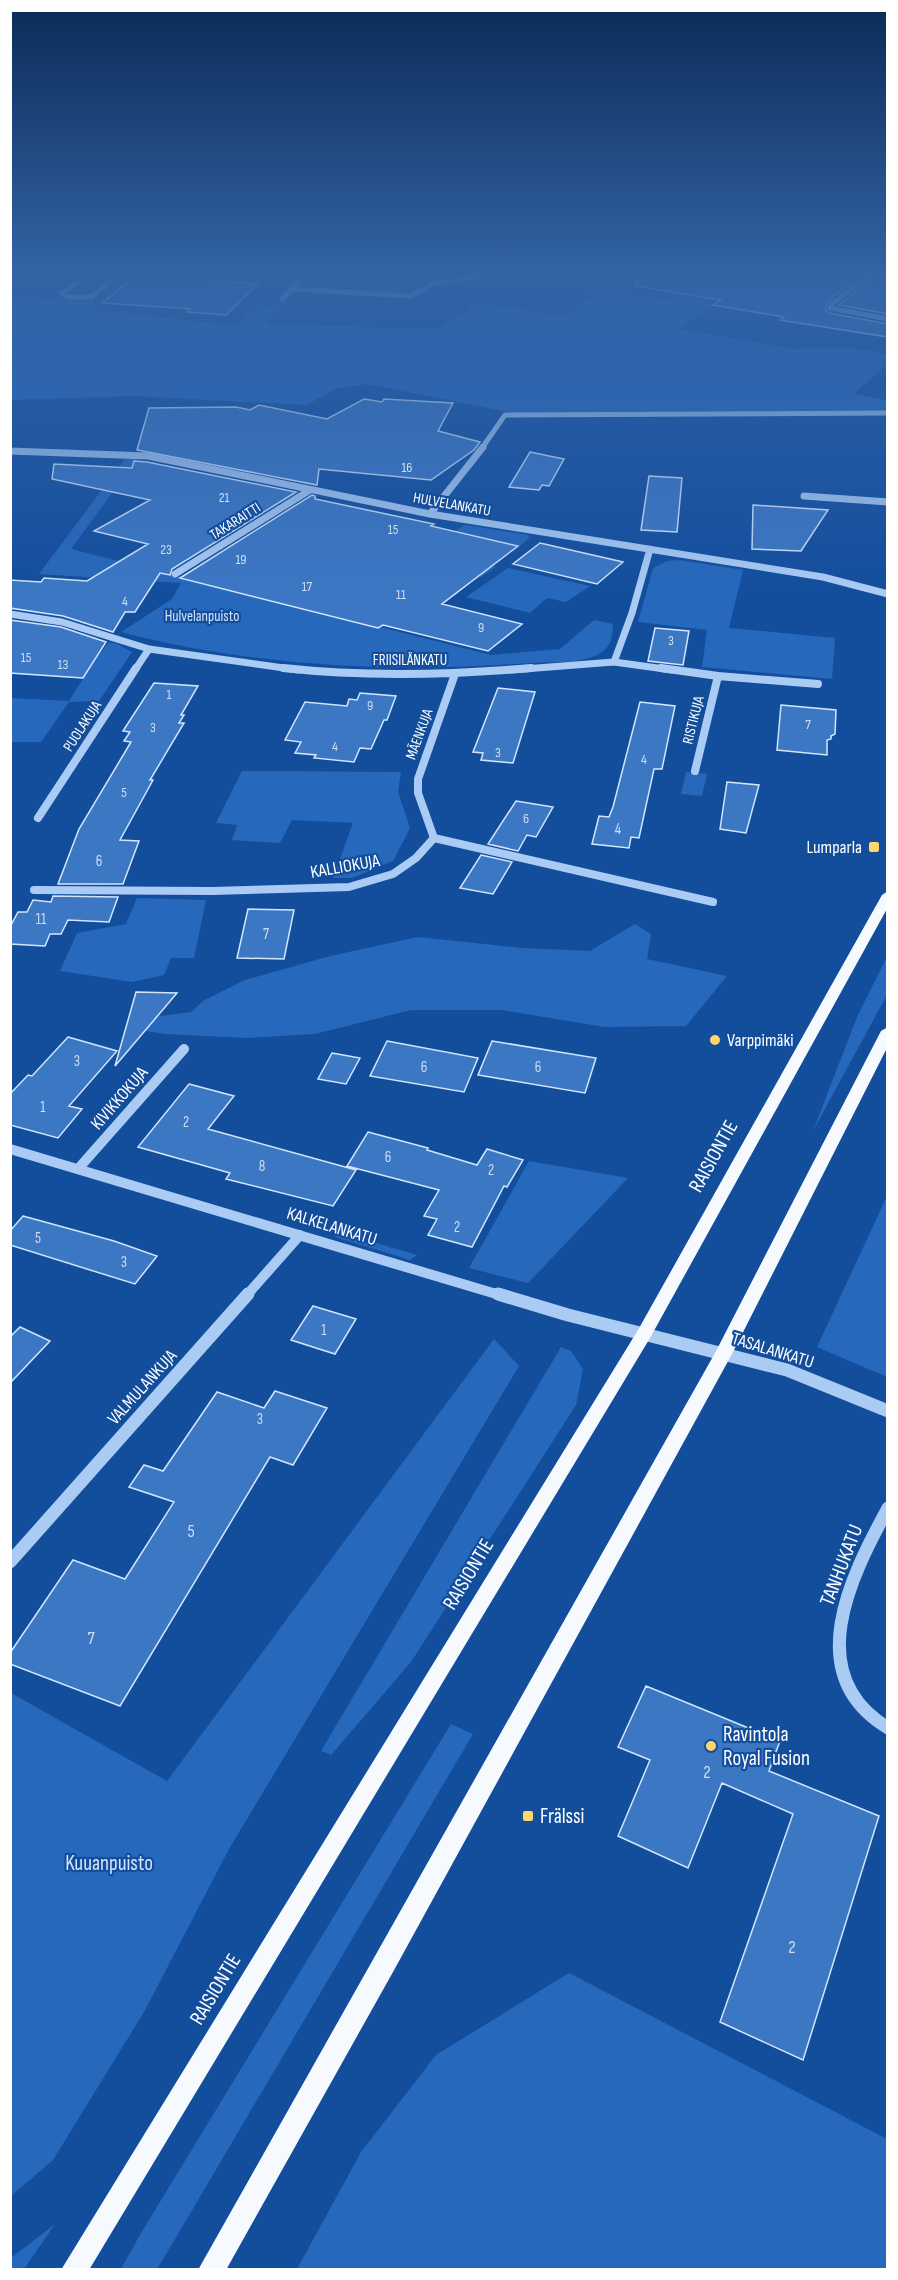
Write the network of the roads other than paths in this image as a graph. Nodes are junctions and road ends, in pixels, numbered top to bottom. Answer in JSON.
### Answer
{"nodes":[{"id":1,"x":888,"y":413,"type":"edge"},
{"id":2,"x":10,"y":451,"type":"edge"},
{"id":3,"x":310,"y":490,"type":"junction"},
{"id":4,"x":804,"y":496,"type":"dead end"},
{"id":5,"x":888,"y":502,"type":"edge"},
{"id":6,"x":430,"y":514,"type":"junction"},
{"id":7,"x":650,"y":549,"type":"junction"},
{"id":8,"x":175,"y":574,"type":"dead end"},
{"id":9,"x":888,"y":594,"type":"edge"},
{"id":10,"x":10,"y":614,"type":"edge"},
{"id":11,"x":149,"y":649,"type":"junction"},
{"id":12,"x":614,"y":662,"type":"junction"},
{"id":13,"x":455,"y":674,"type":"junction"},
{"id":14,"x":718,"y":676,"type":"junction"},
{"id":15,"x":818,"y":684,"type":"dead end"},
{"id":16,"x":695,"y":771,"type":"dead end"},
{"id":17,"x":38,"y":818,"type":"dead end"},
{"id":18,"x":434,"y":838,"type":"junction"},
{"id":19,"x":34,"y":890,"type":"dead end"},
{"id":20,"x":888,"y":895,"type":"edge"},
{"id":21,"x":713,"y":902,"type":"dead end"},
{"id":22,"x":888,"y":1031,"type":"edge"},
{"id":23,"x":184,"y":1049,"type":"dead end"},
{"id":24,"x":10,"y":1149,"type":"edge"},
{"id":25,"x":78,"y":1169,"type":"junction"},
{"id":26,"x":300,"y":1235,"type":"junction"},
{"id":27,"x":644,"y":1334,"type":"junction"},
{"id":28,"x":723,"y":1354,"type":"junction"},
{"id":29,"x":888,"y":1411,"type":"edge"},
{"id":30,"x":888,"y":1508,"type":"edge"},
{"id":31,"x":10,"y":1562,"type":"edge"},
{"id":32,"x":888,"y":1728,"type":"edge"},
{"id":33,"x":74,"y":2270,"type":"edge"},
{"id":34,"x":211,"y":2270,"type":"edge"}],
"edges":[{"from":1,"to":6,"type":"street"},
{"from":2,"to":3,"type":"street","name":"HULVELANKATU"},
{"from":3,"to":6,"type":"street","name":"HULVELANKATU"},
{"from":3,"to":8,"type":"street","name":"TAKARAITTI"},
{"from":4,"to":5,"type":"street"},
{"from":6,"to":7,"type":"street","name":"HULVELANKATU"},
{"from":7,"to":9,"type":"street","name":"HULVELANKATU"},
{"from":7,"to":12,"type":"street"},
{"from":10,"to":11,"type":"street","name":"FRIISILÄNKATU"},
{"from":11,"to":13,"type":"street","name":"FRIISILÄNKATU"},
{"from":11,"to":17,"type":"street","name":"PUOLAKUJA"},
{"from":12,"to":13,"type":"street","name":"FRIISILÄNKATU"},
{"from":12,"to":14,"type":"street","name":"FRIISILÄNKATU"},
{"from":13,"to":18,"type":"street","name":"MÄENKUJA"},
{"from":14,"to":15,"type":"street","name":"FRIISILÄNKATU"},
{"from":14,"to":16,"type":"street","name":"RISTIKUJA"},
{"from":18,"to":19,"type":"street","name":"KALLIOKUJA"},
{"from":18,"to":21,"type":"street"},
{"from":20,"to":27,"type":"main road","name":"RAISIONTIE"},
{"from":22,"to":28,"type":"main road"},
{"from":23,"to":25,"type":"street","name":"KIVIKKOKUJA"},
{"from":24,"to":25,"type":"street","name":"KALKELANKATU"},
{"from":25,"to":26,"type":"street","name":"KALKELANKATU"},
{"from":26,"to":27,"type":"street","name":"KALKELANKATU"},
{"from":26,"to":31,"type":"street","name":"VALMULANKUJA"},
{"from":27,"to":28,"type":"street","name":"TASALANKATU"},
{"from":27,"to":33,"type":"main road","name":"RAISIONTIE"},
{"from":28,"to":29,"type":"street","name":"TASALANKATU"},
{"from":28,"to":34,"type":"main road"},
{"from":30,"to":32,"type":"street","name":"TANHUKATU"}]}
